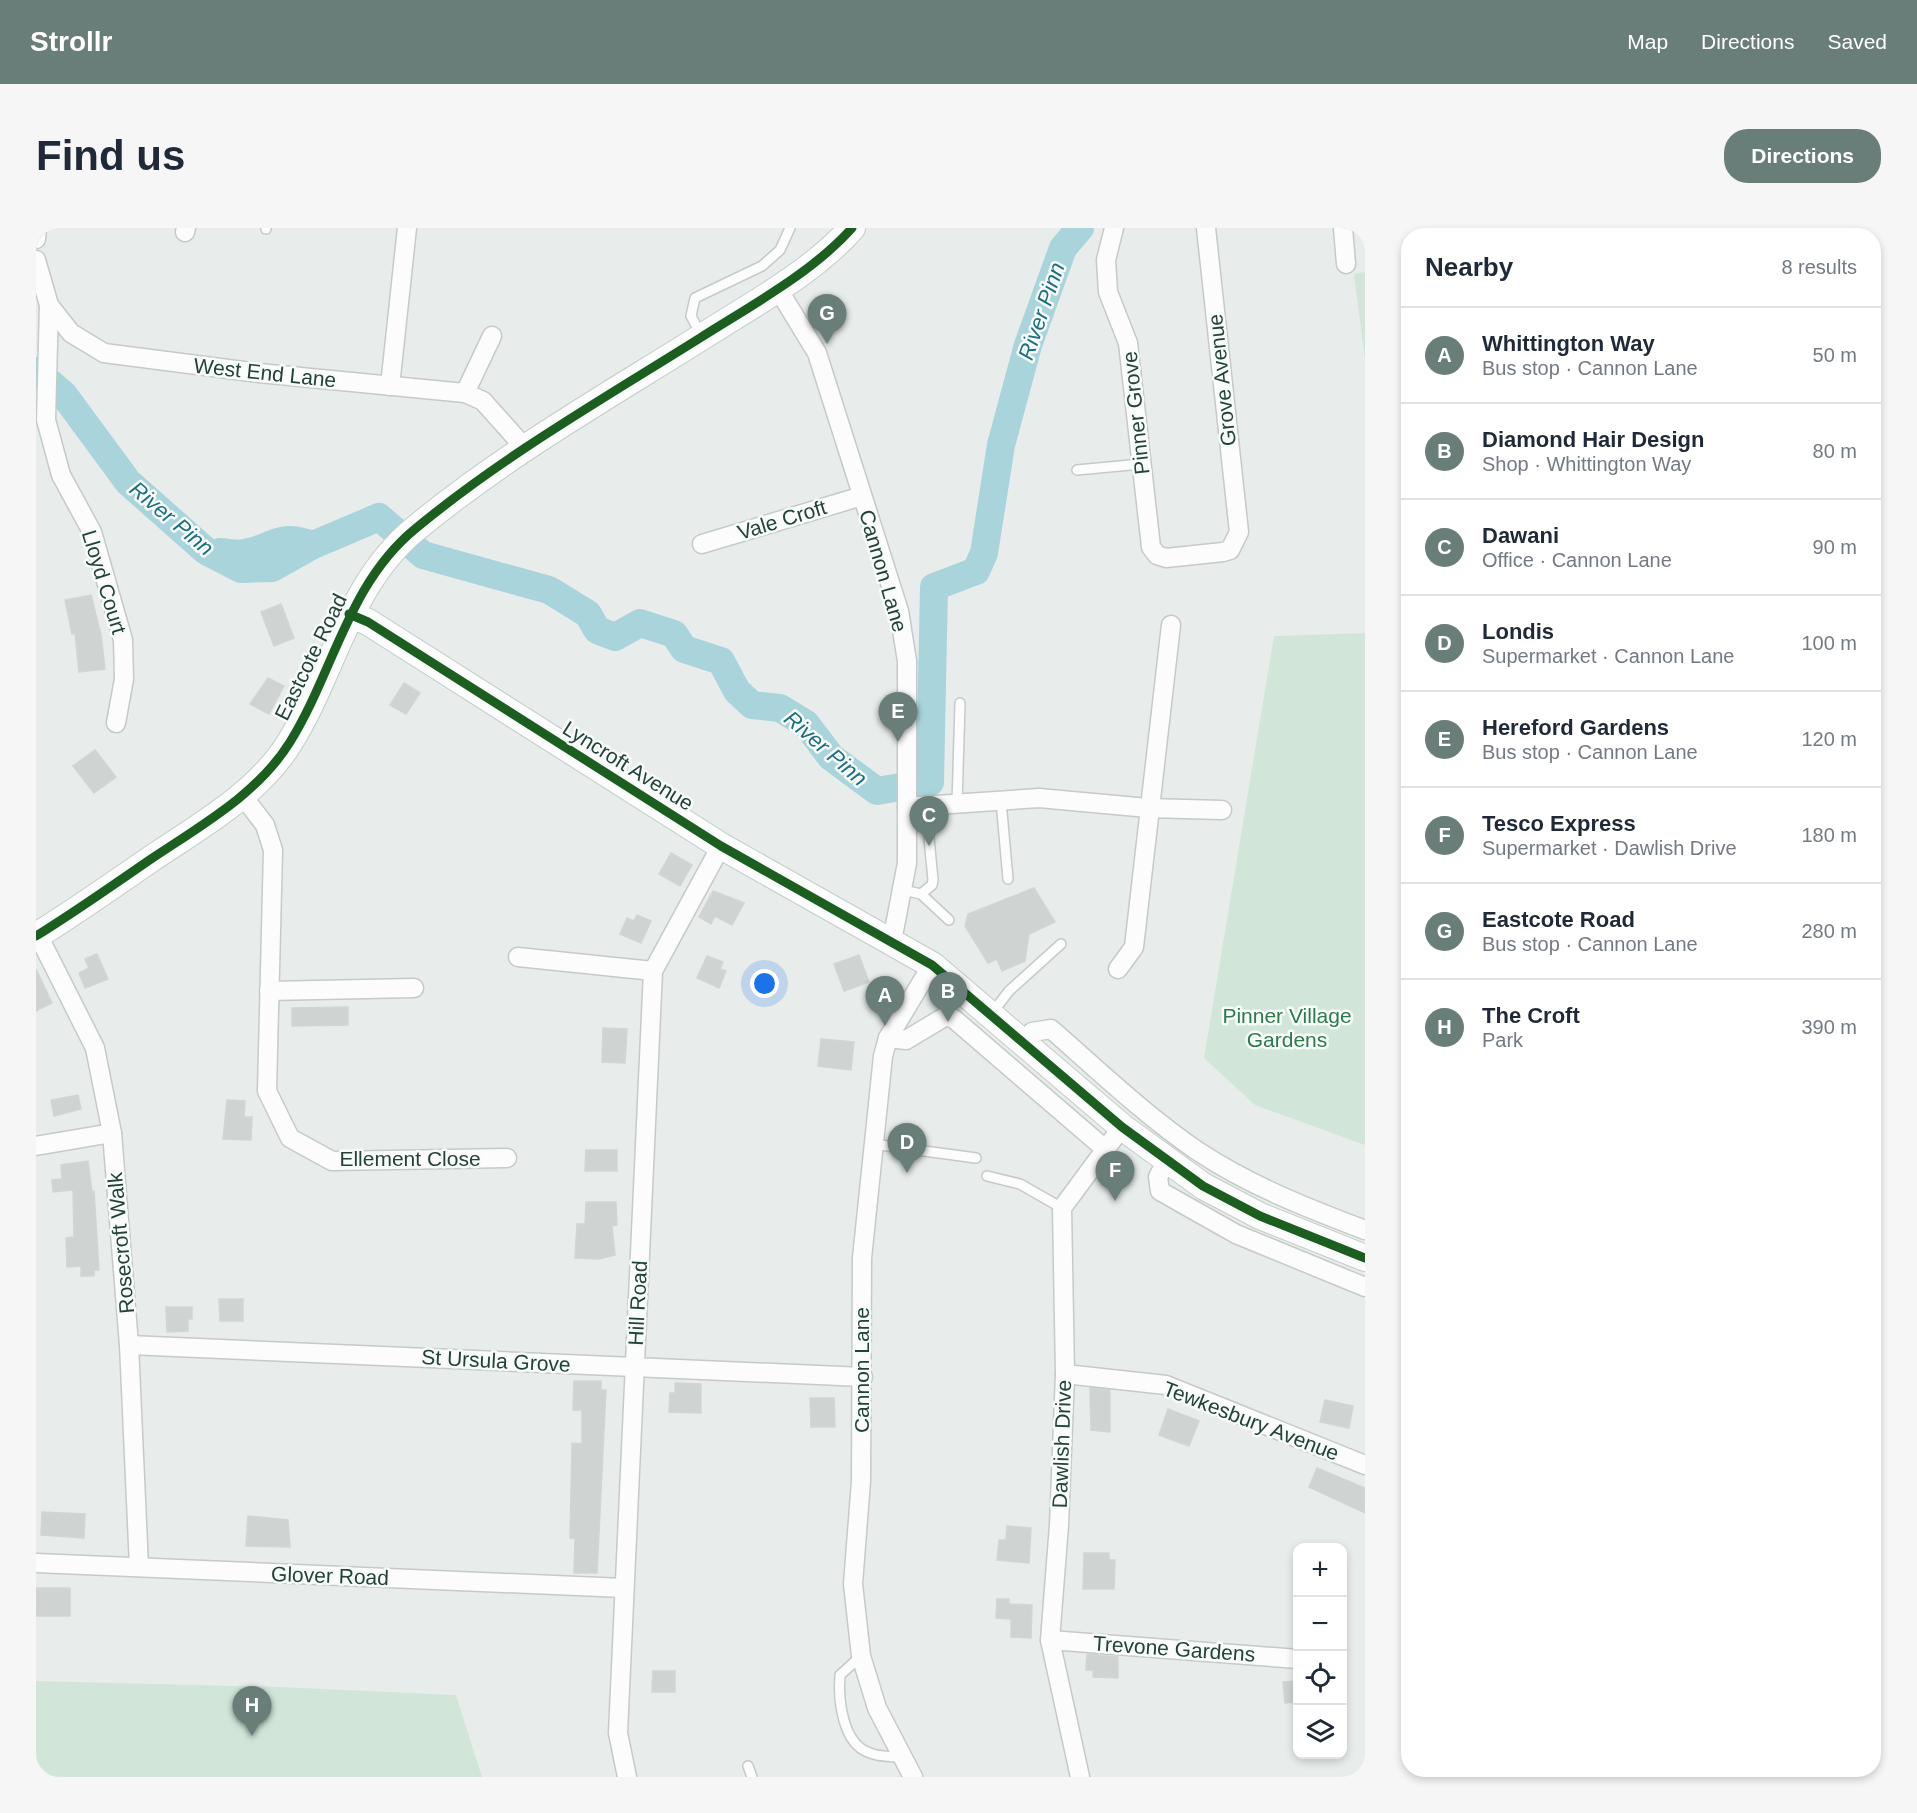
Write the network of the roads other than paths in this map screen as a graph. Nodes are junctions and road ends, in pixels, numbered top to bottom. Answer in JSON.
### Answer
{"nodes":[{"id":1,"x":37,"y":228,"type":"edge"},
{"id":2,"x":407,"y":228,"type":"edge"},
{"id":3,"x":790,"y":228,"type":"edge"},
{"id":4,"x":852,"y":228,"type":"edge"},
{"id":5,"x":1114,"y":228,"type":"edge"},
{"id":6,"x":1206,"y":228,"type":"edge"},
{"id":7,"x":1343,"y":228,"type":"edge"},
{"id":8,"x":36,"y":239,"type":"edge"},
{"id":9,"x":36,"y":260,"type":"edge"},
{"id":10,"x":1346,"y":264,"type":"dead end"},
{"id":11,"x":778,"y":289,"type":"junction"},
{"id":12,"x":49,"y":305,"type":"junction"},
{"id":13,"x":492,"y":336,"type":"dead end"},
{"id":14,"x":702,"y":337,"type":"junction"},
{"id":15,"x":390,"y":386,"type":"junction"},
{"id":16,"x":465,"y":393,"type":"junction"},
{"id":17,"x":525,"y":448,"type":"junction"},
{"id":18,"x":1141,"y":464,"type":"junction"},
{"id":19,"x":1077,"y":470,"type":"dead end"},
{"id":20,"x":862,"y":496,"type":"junction"},
{"id":21,"x":702,"y":544,"type":"dead end"},
{"id":22,"x":1166,"y":558,"type":"joint"},
{"id":23,"x":349,"y":614,"type":"junction"},
{"id":24,"x":1171,"y":625,"type":"dead end"},
{"id":25,"x":960,"y":703,"type":"dead end"},
{"id":26,"x":116,"y":723,"type":"dead end"},
{"id":27,"x":242,"y":795,"type":"junction"},
{"id":28,"x":907,"y":801,"type":"junction"},
{"id":29,"x":1001,"y":801,"type":"junction"},
{"id":30,"x":957,"y":804,"type":"junction"},
{"id":31,"x":926,"y":807,"type":"junction"},
{"id":32,"x":1148,"y":808,"type":"junction"},
{"id":33,"x":1222,"y":810,"type":"dead end"},
{"id":34,"x":721,"y":846,"type":"junction"},
{"id":35,"x":1008,"y":879,"type":"dead end"},
{"id":36,"x":912,"y":892,"type":"junction"},
{"id":37,"x":949,"y":920,"type":"dead end"},
{"id":38,"x":37,"y":935,"type":"edge"},
{"id":39,"x":892,"y":941,"type":"junction"},
{"id":40,"x":1061,"y":944,"type":"dead end"},
{"id":41,"x":518,"y":957,"type":"dead end"},
{"id":42,"x":932,"y":964,"type":"junction"},
{"id":43,"x":1118,"y":969,"type":"dead end"},
{"id":44,"x":653,"y":972,"type":"junction"},
{"id":45,"x":414,"y":988,"type":"dead end"},
{"id":46,"x":269,"y":991,"type":"junction"},
{"id":47,"x":990,"y":1015,"type":"junction"},
{"id":48,"x":888,"y":1038,"type":"junction"},
{"id":49,"x":1023,"y":1041,"type":"junction"},
{"id":50,"x":1122,"y":1127,"type":"junction"},
{"id":51,"x":112,"y":1133,"type":"junction"},
{"id":52,"x":873,"y":1144,"type":"junction"},
{"id":53,"x":36,"y":1146,"type":"edge"},
{"id":54,"x":1104,"y":1148,"type":"junction"},
{"id":55,"x":507,"y":1158,"type":"dead end"},
{"id":56,"x":976,"y":1158,"type":"dead end"},
{"id":57,"x":1167,"y":1160,"type":"junction"},
{"id":58,"x":987,"y":1176,"type":"dead end"},
{"id":59,"x":1062,"y":1208,"type":"junction"},
{"id":60,"x":1365,"y":1230,"type":"edge"},
{"id":61,"x":1365,"y":1258,"type":"edge"},
{"id":62,"x":1365,"y":1287,"type":"edge"},
{"id":63,"x":129,"y":1345,"type":"junction"},
{"id":64,"x":635,"y":1367,"type":"junction"},
{"id":65,"x":1065,"y":1374,"type":"junction"},
{"id":66,"x":863,"y":1377,"type":"junction"},
{"id":67,"x":1365,"y":1465,"type":"edge"},
{"id":68,"x":36,"y":1563,"type":"edge"},
{"id":69,"x":139,"y":1567,"type":"junction"},
{"id":70,"x":624,"y":1588,"type":"junction"},
{"id":71,"x":1050,"y":1640,"type":"junction"},
{"id":72,"x":861,"y":1656,"type":"junction"},
{"id":73,"x":1293,"y":1659,"type":"edge"},
{"id":74,"x":902,"y":1758,"type":"junction"},
{"id":75,"x":748,"y":1766,"type":"dead end"},
{"id":76,"x":627,"y":1777,"type":"edge"},
{"id":77,"x":752,"y":1777,"type":"edge"},
{"id":78,"x":913,"y":1777,"type":"edge"},
{"id":79,"x":1080,"y":1777,"type":"edge"}],
"edges":[{"from":1,"to":8,"type":"street"},
{"from":2,"to":15,"type":"street"},
{"from":3,"to":14,"type":"lane"},
{"from":4,"to":11,"type":"street","name":"Eastcote Road"},
{"from":5,"to":18,"type":"street","name":"Pinner Grove"},
{"from":6,"to":22,"type":"street","name":"Grove Avenue"},
{"from":7,"to":10,"type":"street"},
{"from":9,"to":12,"type":"street","name":"West End Lane"},
{"from":11,"to":14,"type":"street","name":"Eastcote Road"},
{"from":11,"to":20,"type":"street","name":"Cannon Lane"},
{"from":12,"to":15,"type":"street","name":"West End Lane"},
{"from":12,"to":26,"type":"street","name":"Lloyd Court"},
{"from":13,"to":16,"type":"street"},
{"from":14,"to":17,"type":"street","name":"Eastcote Road"},
{"from":15,"to":16,"type":"street","name":"West End Lane"},
{"from":16,"to":17,"type":"street","name":"West End Lane"},
{"from":17,"to":23,"type":"street","name":"Eastcote Road"},
{"from":18,"to":19,"type":"lane"},
{"from":18,"to":22,"type":"street","name":"Pinner Grove"},
{"from":20,"to":21,"type":"street","name":"Vale Croft"},
{"from":20,"to":28,"type":"street","name":"Cannon Lane"},
{"from":23,"to":27,"type":"street","name":"Eastcote Road"},
{"from":23,"to":34,"type":"street","name":"Lyncroft Avenue"},
{"from":24,"to":32,"type":"street"},
{"from":25,"to":30,"type":"lane"},
{"from":27,"to":38,"type":"street","name":"Eastcote Road"},
{"from":27,"to":46,"type":"street","name":"Ellement Close"},
{"from":28,"to":31,"type":"street"},
{"from":28,"to":36,"type":"street","name":"Cannon Lane"},
{"from":29,"to":30,"type":"street"},
{"from":29,"to":32,"type":"street"},
{"from":29,"to":35,"type":"lane"},
{"from":30,"to":31,"type":"street"},
{"from":31,"to":36,"type":"lane"},
{"from":32,"to":33,"type":"street"},
{"from":32,"to":43,"type":"street"},
{"from":34,"to":39,"type":"street","name":"Lyncroft Avenue"},
{"from":34,"to":44,"type":"street","name":"Hill Road"},
{"from":36,"to":37,"type":"lane"},
{"from":36,"to":39,"type":"street","name":"Cannon Lane"},
{"from":38,"to":51,"type":"street","name":"Rosecroft Walk"},
{"from":39,"to":42,"type":"street","name":"Lyncroft Avenue"},
{"from":40,"to":47,"type":"lane"},
{"from":41,"to":44,"type":"street"},
{"from":42,"to":47,"type":"street","name":"Lyncroft Avenue"},
{"from":42,"to":48,"type":"street","name":"Cannon Lane"},
{"from":44,"to":64,"type":"street","name":"Hill Road"},
{"from":45,"to":46,"type":"street"},
{"from":46,"to":55,"type":"street","name":"Ellement Close"},
{"from":47,"to":49,"type":"street","name":"Lyncroft Avenue"},
{"from":48,"to":52,"type":"street","name":"Cannon Lane"},
{"from":48,"to":54,"type":"street"},
{"from":49,"to":50,"type":"street","name":"Lyncroft Avenue"},
{"from":49,"to":60,"type":"street"},
{"from":50,"to":54,"type":"street"},
{"from":50,"to":57,"type":"street","name":"Lyncroft Avenue"},
{"from":51,"to":53,"type":"street"},
{"from":51,"to":63,"type":"street","name":"Rosecroft Walk"},
{"from":52,"to":56,"type":"lane"},
{"from":52,"to":66,"type":"street","name":"Cannon Lane"},
{"from":54,"to":59,"type":"street"},
{"from":57,"to":61,"type":"street","name":"Lyncroft Avenue"},
{"from":57,"to":62,"type":"street"},
{"from":58,"to":59,"type":"lane"},
{"from":59,"to":65,"type":"street","name":"Dawlish Drive"},
{"from":63,"to":64,"type":"street","name":"St Ursula Grove"},
{"from":63,"to":69,"type":"street","name":"Rosecroft Walk"},
{"from":64,"to":66,"type":"street","name":"St Ursula Grove"},
{"from":64,"to":70,"type":"street","name":"Hill Road"},
{"from":65,"to":67,"type":"street","name":"Tewkesbury Avenue"},
{"from":65,"to":71,"type":"street","name":"Dawlish Drive"},
{"from":66,"to":72,"type":"street","name":"Cannon Lane"},
{"from":68,"to":69,"type":"street","name":"Glover Road"},
{"from":69,"to":70,"type":"street","name":"Glover Road"},
{"from":70,"to":76,"type":"street","name":"Hill Road"},
{"from":71,"to":73,"type":"street","name":"Trevone Gardens"},
{"from":71,"to":79,"type":"street","name":"Dawlish Drive"},
{"from":72,"to":74,"type":"street","name":"Cannon Lane"},
{"from":72,"to":74,"type":"lane"},
{"from":74,"to":78,"type":"street","name":"Cannon Lane"},
{"from":75,"to":77,"type":"lane"}]}
